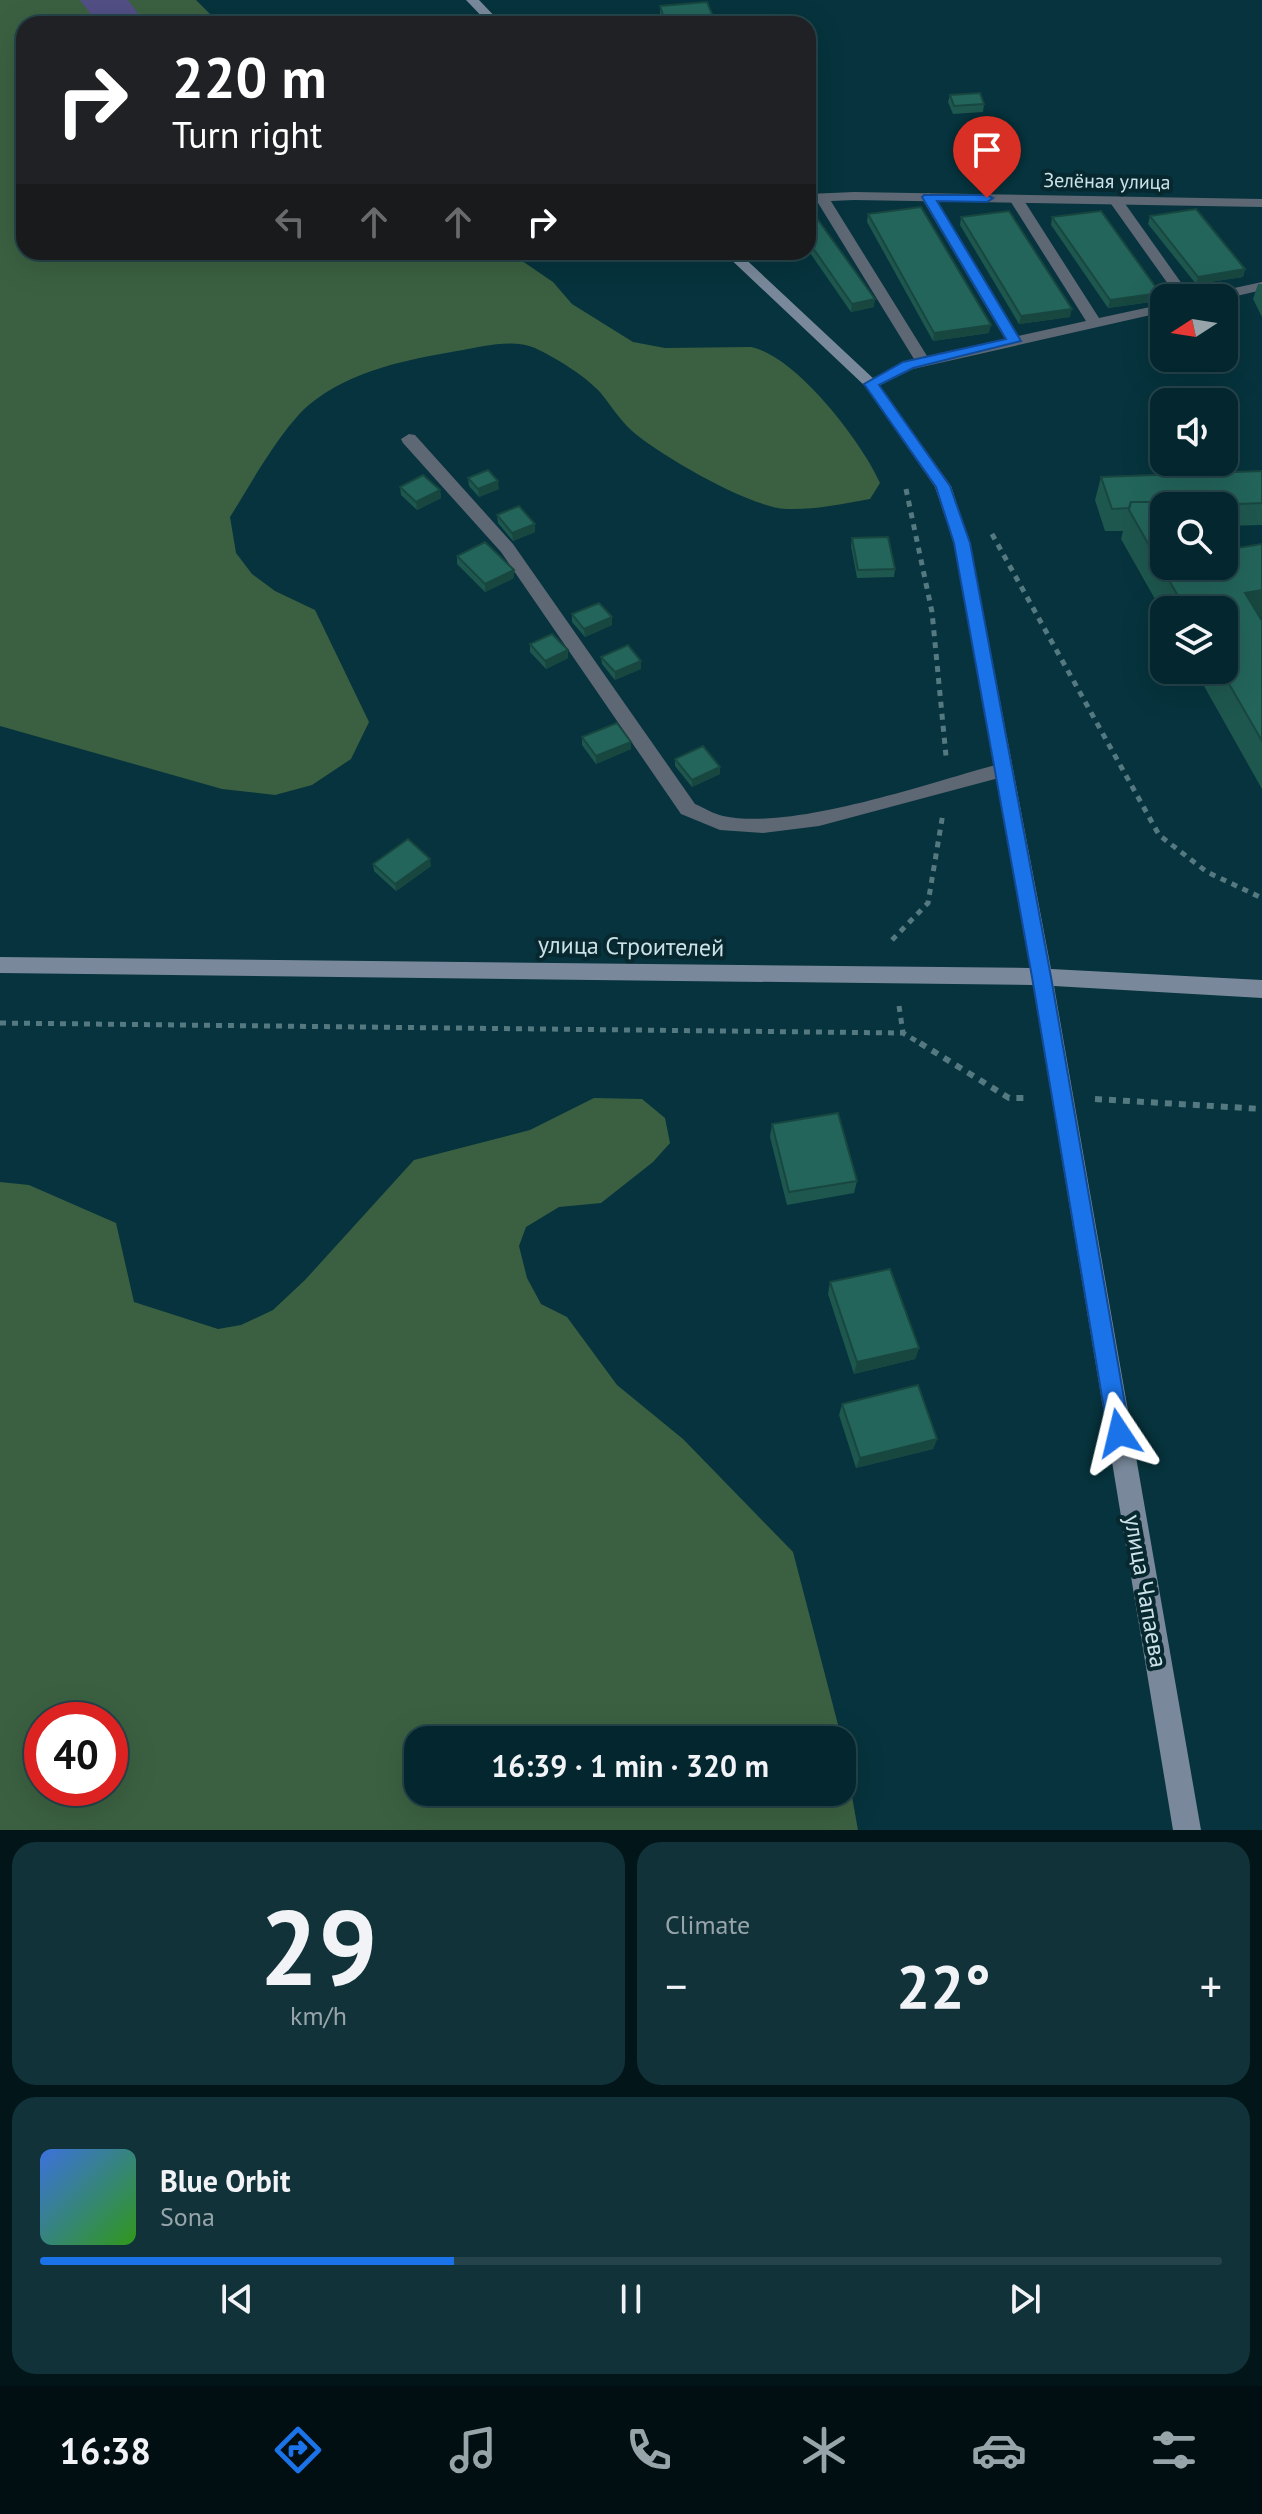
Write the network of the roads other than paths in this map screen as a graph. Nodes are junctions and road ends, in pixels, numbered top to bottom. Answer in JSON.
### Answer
{"nodes":[{"id":1,"x":472,"y":0,"type":"edge"},
{"id":2,"x":488,"y":16,"type":"edge"},
{"id":3,"x":928,"y":197,"type":"junction"},
{"id":4,"x":816,"y":198,"type":"edge"},
{"id":5,"x":1016,"y":199,"type":"junction"},
{"id":6,"x":816,"y":200,"type":"edge"},
{"id":7,"x":1116,"y":201,"type":"junction"},
{"id":8,"x":1262,"y":203,"type":"edge"},
{"id":9,"x":739,"y":260,"type":"edge"},
{"id":10,"x":1175,"y":284,"type":"edge"},
{"id":11,"x":1262,"y":286,"type":"edge"},
{"id":12,"x":1238,"y":291,"type":"edge"},
{"id":13,"x":1150,"y":311,"type":"edge"},
{"id":14,"x":1095,"y":323,"type":"junction"},
{"id":15,"x":1014,"y":341,"type":"junction"},
{"id":16,"x":923,"y":362,"type":"junction"},
{"id":17,"x":871,"y":384,"type":"junction"},
{"id":18,"x":409,"y":439,"type":"dead end"},
{"id":19,"x":1003,"y":770,"type":"junction"},
{"id":20,"x":0,"y":965,"type":"edge"},
{"id":21,"x":1042,"y":977,"type":"junction"},
{"id":22,"x":1262,"y":989,"type":"edge"},
{"id":23,"x":1187,"y":1830,"type":"edge"}],
"edges":[{"from":1,"to":2,"type":"street"},
{"from":3,"to":4,"type":"street","name":"Зелёная улица"},
{"from":3,"to":5,"type":"street","name":"Зелёная улица"},
{"from":3,"to":15,"type":"street"},
{"from":5,"to":7,"type":"street","name":"Зелёная улица"},
{"from":5,"to":14,"type":"street"},
{"from":6,"to":16,"type":"street"},
{"from":7,"to":8,"type":"street","name":"Зелёная улица"},
{"from":7,"to":10,"type":"street"},
{"from":9,"to":17,"type":"street","name":"улица Чапаева"},
{"from":11,"to":12,"type":"street"},
{"from":13,"to":14,"type":"street"},
{"from":14,"to":15,"type":"street"},
{"from":15,"to":16,"type":"street"},
{"from":16,"to":17,"type":"street"},
{"from":17,"to":19,"type":"street","name":"улица Чапаева"},
{"from":18,"to":19,"type":"street"},
{"from":19,"to":21,"type":"street","name":"улица Чапаева"},
{"from":20,"to":21,"type":"street","name":"улица Строителей"},
{"from":21,"to":22,"type":"street","name":"улица Строителей"},
{"from":21,"to":23,"type":"street","name":"улица Чапаева"}]}
